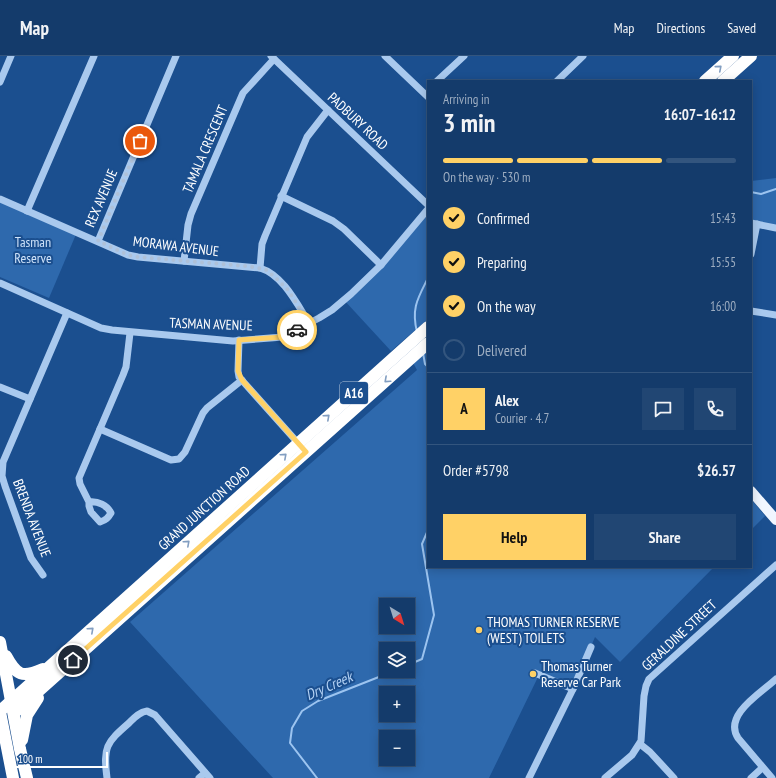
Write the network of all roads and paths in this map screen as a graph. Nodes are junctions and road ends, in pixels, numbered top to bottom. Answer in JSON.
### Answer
{"nodes":[{"id":1,"x":11,"y":56,"type":"edge"},
{"id":2,"x":94,"y":56,"type":"edge"},
{"id":3,"x":176,"y":56,"type":"edge"},
{"id":4,"x":385,"y":56,"type":"edge"},
{"id":5,"x":464,"y":56,"type":"edge"},
{"id":6,"x":583,"y":56,"type":"edge"},
{"id":7,"x":733,"y":56,"type":"edge"},
{"id":8,"x":751,"y":56,"type":"edge"},
{"id":9,"x":272,"y":58,"type":"edge"},
{"id":10,"x":438,"y":80,"type":"edge"},
{"id":11,"x":558,"y":80,"type":"edge"},
{"id":12,"x":706,"y":80,"type":"edge"},
{"id":13,"x":724,"y":80,"type":"edge"},
{"id":14,"x":0,"y":82,"type":"edge"},
{"id":15,"x":427,"y":93,"type":"edge"},
{"id":16,"x":328,"y":110,"type":"junction"},
{"id":17,"x":281,"y":196,"type":"junction"},
{"id":18,"x":0,"y":199,"type":"edge"},
{"id":19,"x":427,"y":204,"type":"edge"},
{"id":20,"x":427,"y":210,"type":"edge"},
{"id":21,"x":27,"y":211,"type":"junction"},
{"id":22,"x":754,"y":224,"type":"edge"},
{"id":23,"x":776,"y":228,"type":"edge"},
{"id":24,"x":98,"y":241,"type":"junction"},
{"id":25,"x":752,"y":244,"type":"edge"},
{"id":26,"x":184,"y":261,"type":"junction"},
{"id":27,"x":381,"y":265,"type":"junction"},
{"id":28,"x":260,"y":268,"type":"junction"},
{"id":29,"x":0,"y":283,"type":"edge"},
{"id":30,"x":752,"y":311,"type":"edge"},
{"id":31,"x":67,"y":313,"type":"junction"},
{"id":32,"x":776,"y":315,"type":"edge"},
{"id":33,"x":309,"y":323,"type":"junction"},
{"id":34,"x":427,"y":328,"type":"edge"},
{"id":35,"x":130,"y":333,"type":"junction"},
{"id":36,"x":239,"y":340,"type":"junction"},
{"id":37,"x":427,"y":344,"type":"edge"},
{"id":38,"x":242,"y":380,"type":"junction"},
{"id":39,"x":0,"y":387,"type":"edge"},
{"id":40,"x":30,"y":399,"type":"junction"},
{"id":41,"x":100,"y":429,"type":"junction"},
{"id":42,"x":298,"y":443,"type":"junction"},
{"id":43,"x":306,"y":452,"type":"junction"},
{"id":44,"x":752,"y":492,"type":"edge"},
{"id":45,"x":89,"y":502,"type":"dead end"},
{"id":46,"x":776,"y":520,"type":"edge"},
{"id":47,"x":776,"y":565,"type":"edge"},
{"id":48,"x":44,"y":576,"type":"dead end"},
{"id":49,"x":129,"y":603,"type":"junction"},
{"id":50,"x":1,"y":645,"type":"edge"},
{"id":51,"x":591,"y":648,"type":"dead end"},
{"id":52,"x":54,"y":670,"type":"junction"},
{"id":53,"x":536,"y":673,"type":"dead end"},
{"id":54,"x":776,"y":679,"type":"edge"},
{"id":55,"x":573,"y":689,"type":"junction"},
{"id":56,"x":13,"y":707,"type":"junction"},
{"id":57,"x":0,"y":711,"type":"edge"},
{"id":58,"x":1,"y":725,"type":"edge"},
{"id":59,"x":640,"y":744,"type":"junction"},
{"id":60,"x":20,"y":749,"type":"junction"},
{"id":61,"x":0,"y":755,"type":"edge"},
{"id":62,"x":762,"y":768,"type":"junction"},
{"id":63,"x":12,"y":774,"type":"edge"},
{"id":64,"x":208,"y":775,"type":"edge"},
{"id":65,"x":27,"y":778,"type":"edge"},
{"id":66,"x":107,"y":778,"type":"edge"},
{"id":67,"x":199,"y":778,"type":"edge"},
{"id":68,"x":529,"y":778,"type":"edge"},
{"id":69,"x":606,"y":778,"type":"edge"},
{"id":70,"x":674,"y":778,"type":"edge"},
{"id":71,"x":750,"y":778,"type":"edge"},
{"id":72,"x":772,"y":778,"type":"edge"}],
"edges":[{"from":1,"to":14,"type":"street"},
{"from":2,"to":21,"type":"street"},
{"from":3,"to":24,"type":"street","name":"REX AVENUE"},
{"from":4,"to":15,"type":"street"},
{"from":5,"to":10,"type":"street"},
{"from":6,"to":11,"type":"street"},
{"from":12,"to":7,"type":"highway","one_way":true},
{"from":8,"to":13,"type":"highway"},
{"from":9,"to":16,"type":"street","name":"PADBURY ROAD"},
{"from":9,"to":26,"type":"street","name":"TAMALA CRESCENT"},
{"from":16,"to":17,"type":"street"},
{"from":16,"to":19,"type":"street","name":"PADBURY ROAD"},
{"from":17,"to":27,"type":"street"},
{"from":17,"to":28,"type":"street"},
{"from":18,"to":21,"type":"street","name":"MORAWA AVENUE"},
{"from":20,"to":27,"type":"street","name":"TASMAN AVENUE"},
{"from":21,"to":24,"type":"street","name":"MORAWA AVENUE"},
{"from":22,"to":23,"type":"street"},
{"from":22,"to":25,"type":"street"},
{"from":24,"to":26,"type":"street","name":"MORAWA AVENUE"},
{"from":26,"to":28,"type":"street","name":"MORAWA AVENUE"},
{"from":27,"to":33,"type":"street","name":"TASMAN AVENUE"},
{"from":28,"to":33,"type":"street","name":"MORAWA AVENUE"},
{"from":29,"to":31,"type":"street","name":"TASMAN AVENUE"},
{"from":30,"to":32,"type":"street"},
{"from":31,"to":35,"type":"street","name":"TASMAN AVENUE"},
{"from":31,"to":40,"type":"street","name":"BRENDA AVENUE"},
{"from":33,"to":36,"type":"street","name":"TASMAN AVENUE"},
{"from":42,"to":34,"type":"highway","name":"GRAND JUNCTION ROAD","number":"A16","one_way":true},
{"from":35,"to":36,"type":"street","name":"TASMAN AVENUE"},
{"from":35,"to":41,"type":"street"},
{"from":36,"to":38,"type":"street"},
{"from":37,"to":43,"type":"highway","name":"GRAND JUNCTION ROAD","number":"A16","one_way":true},
{"from":38,"to":41,"type":"street"},
{"from":38,"to":42,"type":"street"},
{"from":39,"to":40,"type":"street"},
{"from":40,"to":48,"type":"street","name":"BRENDA AVENUE"},
{"from":41,"to":45,"type":"street"},
{"from":42,"to":43,"type":"highway"},
{"from":49,"to":42,"type":"highway","name":"GRAND JUNCTION ROAD","number":"A16","one_way":true},
{"from":43,"to":49,"type":"highway","name":"GRAND JUNCTION ROAD","number":"A16"},
{"from":44,"to":46,"type":"main road"},
{"from":47,"to":59,"type":"street","name":"GERALDINE STREET"},
{"from":49,"to":52,"type":"highway","name":"GRAND JUNCTION ROAD","number":"A16"},
{"from":50,"to":52,"type":"highway"},
{"from":50,"to":56,"type":"highway"},
{"from":51,"to":55,"type":"street"},
{"from":52,"to":56,"type":"highway","name":"GRAND JUNCTION ROAD","number":"A16"},
{"from":52,"to":60,"type":"highway"},
{"from":53,"to":55,"type":"street"},
{"from":54,"to":62,"type":"street"},
{"from":55,"to":68,"type":"street"},
{"from":56,"to":57,"type":"highway","name":"GRAND JUNCTION ROAD","number":"A16"},
{"from":56,"to":58,"type":"main road","name":"GRAND JUNCTION ROAD","number":"A16"},
{"from":56,"to":60,"type":"highway"},
{"from":57,"to":58,"type":"highway"},
{"from":58,"to":63,"type":"highway"},
{"from":59,"to":69,"type":"street"},
{"from":59,"to":70,"type":"street"},
{"from":60,"to":65,"type":"highway"},
{"from":61,"to":63,"type":"highway"},
{"from":62,"to":71,"type":"street"},
{"from":62,"to":72,"type":"street"},
{"from":64,"to":66,"type":"street"},
{"from":64,"to":67,"type":"street"}]}
